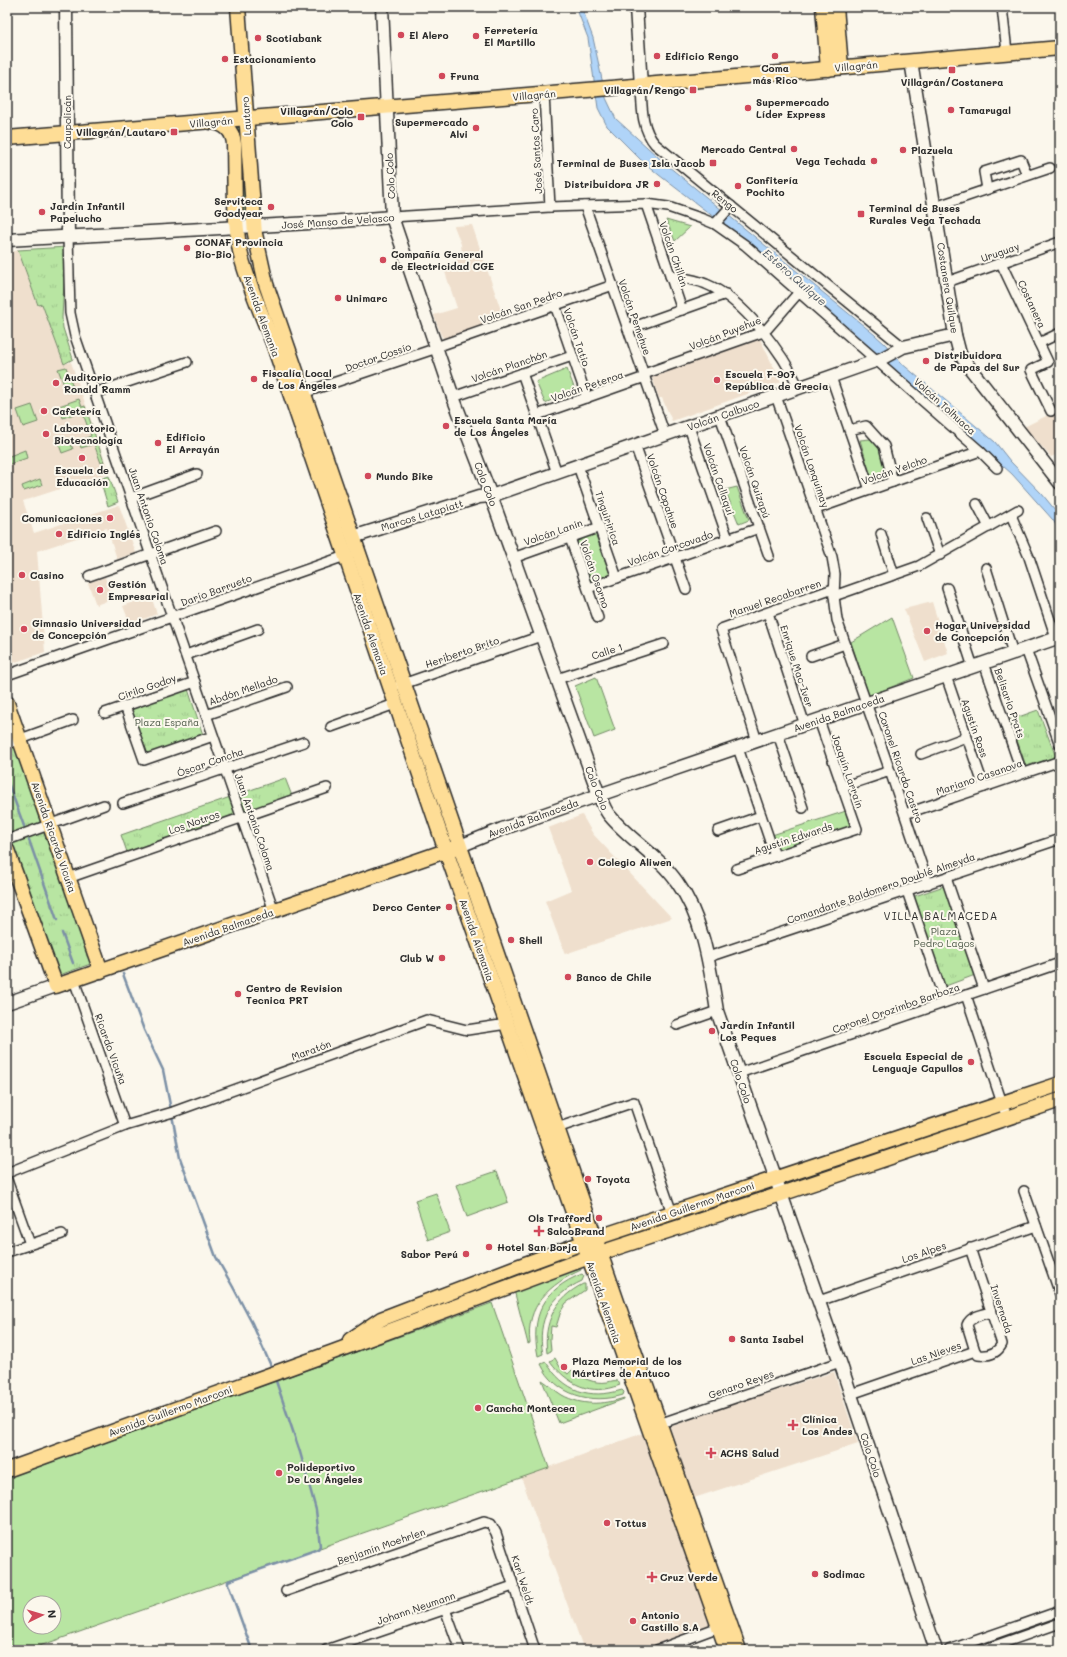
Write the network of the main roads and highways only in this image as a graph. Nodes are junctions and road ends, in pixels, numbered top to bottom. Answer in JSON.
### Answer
{"nodes":[{"id":1,"x":238,"y":7,"type":"edge"},
{"id":2,"x":823,"y":7,"type":"edge"},
{"id":3,"x":836,"y":7,"type":"edge"},
{"id":4,"x":1060,"y":48,"type":"edge"},
{"id":5,"x":835,"y":68,"type":"junction"},
{"id":6,"x":246,"y":119,"type":"junction"},
{"id":7,"x":211,"y":122,"type":"junction"},
{"id":8,"x":7,"y":138,"type":"edge"},
{"id":9,"x":254,"y":226,"type":"joint"},
{"id":10,"x":237,"y":227,"type":"joint"},
{"id":11,"x":7,"y":703,"type":"edge"},
{"id":12,"x":13,"y":741,"type":"edge"},
{"id":13,"x":460,"y":846,"type":"junction"},
{"id":14,"x":7,"y":849,"type":"edge"},
{"id":15,"x":446,"y":851,"type":"junction"},
{"id":16,"x":101,"y":971,"type":"junction"},
{"id":17,"x":1060,"y":1084,"type":"edge"},
{"id":18,"x":1060,"y":1100,"type":"edge"},
{"id":19,"x":589,"y":1241,"type":"junction"},
{"id":20,"x":594,"y":1255,"type":"junction"},
{"id":21,"x":514,"y":1268,"type":"junction"},
{"id":22,"x":519,"y":1283,"type":"junction"},
{"id":23,"x":447,"y":1293,"type":"junction"},
{"id":24,"x":453,"y":1308,"type":"junction"},
{"id":25,"x":333,"y":1352,"type":"junction"},
{"id":26,"x":654,"y":1426,"type":"junction"},
{"id":27,"x":7,"y":1470,"type":"edge"},
{"id":28,"x":727,"y":1650,"type":"edge"},
{"id":29,"x":740,"y":1650,"type":"edge"}],
"edges":[{"from":1,"to":6,"type":"main road","name":"Lautaro"},
{"from":2,"to":5,"type":"main road"},
{"from":3,"to":5,"type":"main road"},
{"from":4,"to":5,"type":"main road","name":"Villagrán"},
{"from":5,"to":6,"type":"main road","name":"Villagrán"},
{"from":6,"to":7,"type":"main road","name":"Villagrán"},
{"from":6,"to":9,"type":"main road","name":"Lautaro"},
{"from":7,"to":8,"type":"main road","name":"Villagrán"},
{"from":7,"to":10,"type":"main road","name":"Lautaro"},
{"from":9,"to":13,"type":"main road","name":"Avenida Alemania"},
{"from":10,"to":15,"type":"main road","name":"Avenida Alemania"},
{"from":11,"to":12,"type":"main road","name":"Avenida Ricardo Vicuña"},
{"from":12,"to":16,"type":"main road","name":"Avenida Ricardo Vicuña"},
{"from":13,"to":15,"type":"main road","name":"Avenida Balmaceda"},
{"from":13,"to":19,"type":"main road","name":"Avenida Alemania"},
{"from":14,"to":16,"type":"main road","name":"Avenida Balmaceda"},
{"from":15,"to":16,"type":"main road","name":"Avenida Balmaceda"},
{"from":15,"to":19,"type":"main road","name":"Avenida Alemania"},
{"from":17,"to":19,"type":"main road","name":"Avenida Guillermo Marconi"},
{"from":18,"to":20,"type":"main road","name":"Avenida Guillermo Marconi"},
{"from":19,"to":20,"type":"main road","name":"Avenida Alemania"},
{"from":19,"to":21,"type":"main road","name":"Avenida Guillermo Marconi"},
{"from":20,"to":22,"type":"main road","name":"Avenida Guillermo Marconi"},
{"from":20,"to":26,"type":"main road","name":"Avenida Alemania"},
{"from":21,"to":22,"type":"main road"},
{"from":21,"to":23,"type":"main road","name":"Avenida Guillermo Marconi"},
{"from":22,"to":24,"type":"main road","name":"Avenida Guillermo Marconi"},
{"from":23,"to":24,"type":"main road"},
{"from":23,"to":25,"type":"main road","name":"Avenida Guillermo Marconi"},
{"from":24,"to":25,"type":"main road","name":"Avenida Guillermo Marconi"},
{"from":25,"to":27,"type":"main road","name":"Avenida Guillermo Marconi"},
{"from":26,"to":28,"type":"main road","name":"Avenida Alemania"},
{"from":26,"to":29,"type":"main road","name":"Avenida Alemania"}]}
